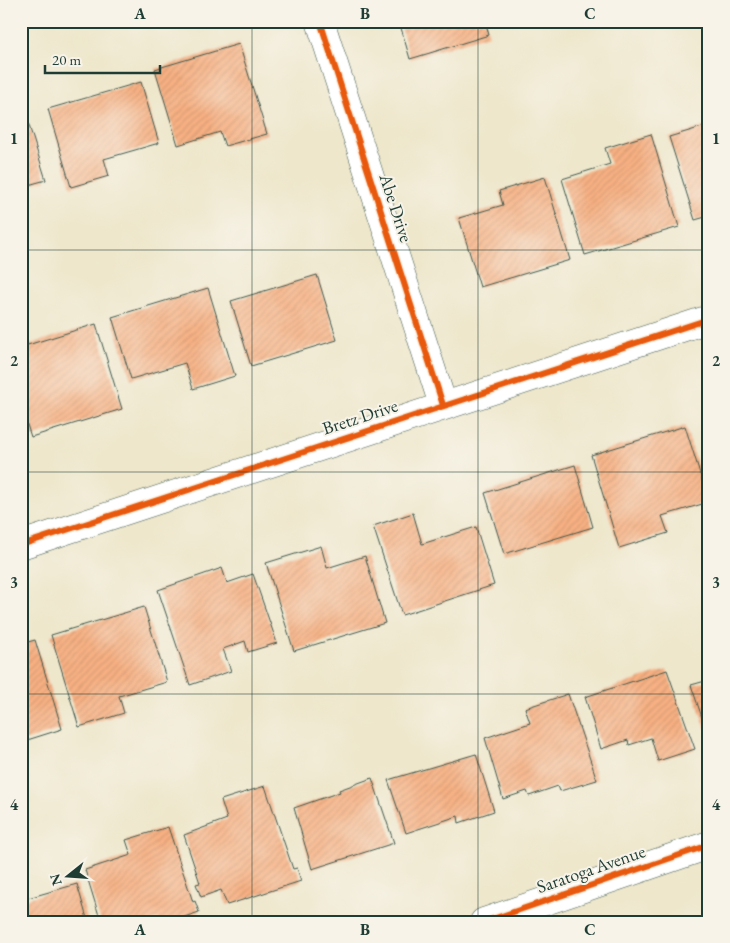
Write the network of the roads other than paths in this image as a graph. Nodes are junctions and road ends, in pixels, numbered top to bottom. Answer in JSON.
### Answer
{"nodes":[{"id":1,"x":320,"y":21,"type":"edge"},
{"id":2,"x":709,"y":319,"type":"edge"},
{"id":3,"x":443,"y":405,"type":"junction"},
{"id":4,"x":21,"y":545,"type":"edge"},
{"id":5,"x":709,"y":846,"type":"edge"},
{"id":6,"x":484,"y":922,"type":"edge"}],
"edges":[{"from":1,"to":3,"type":"street","name":"Abe Drive"},
{"from":2,"to":3,"type":"street","name":"Bretz Drive"},
{"from":3,"to":4,"type":"street","name":"Bretz Drive"},
{"from":5,"to":6,"type":"street","name":"Saratoga Avenue"}]}
